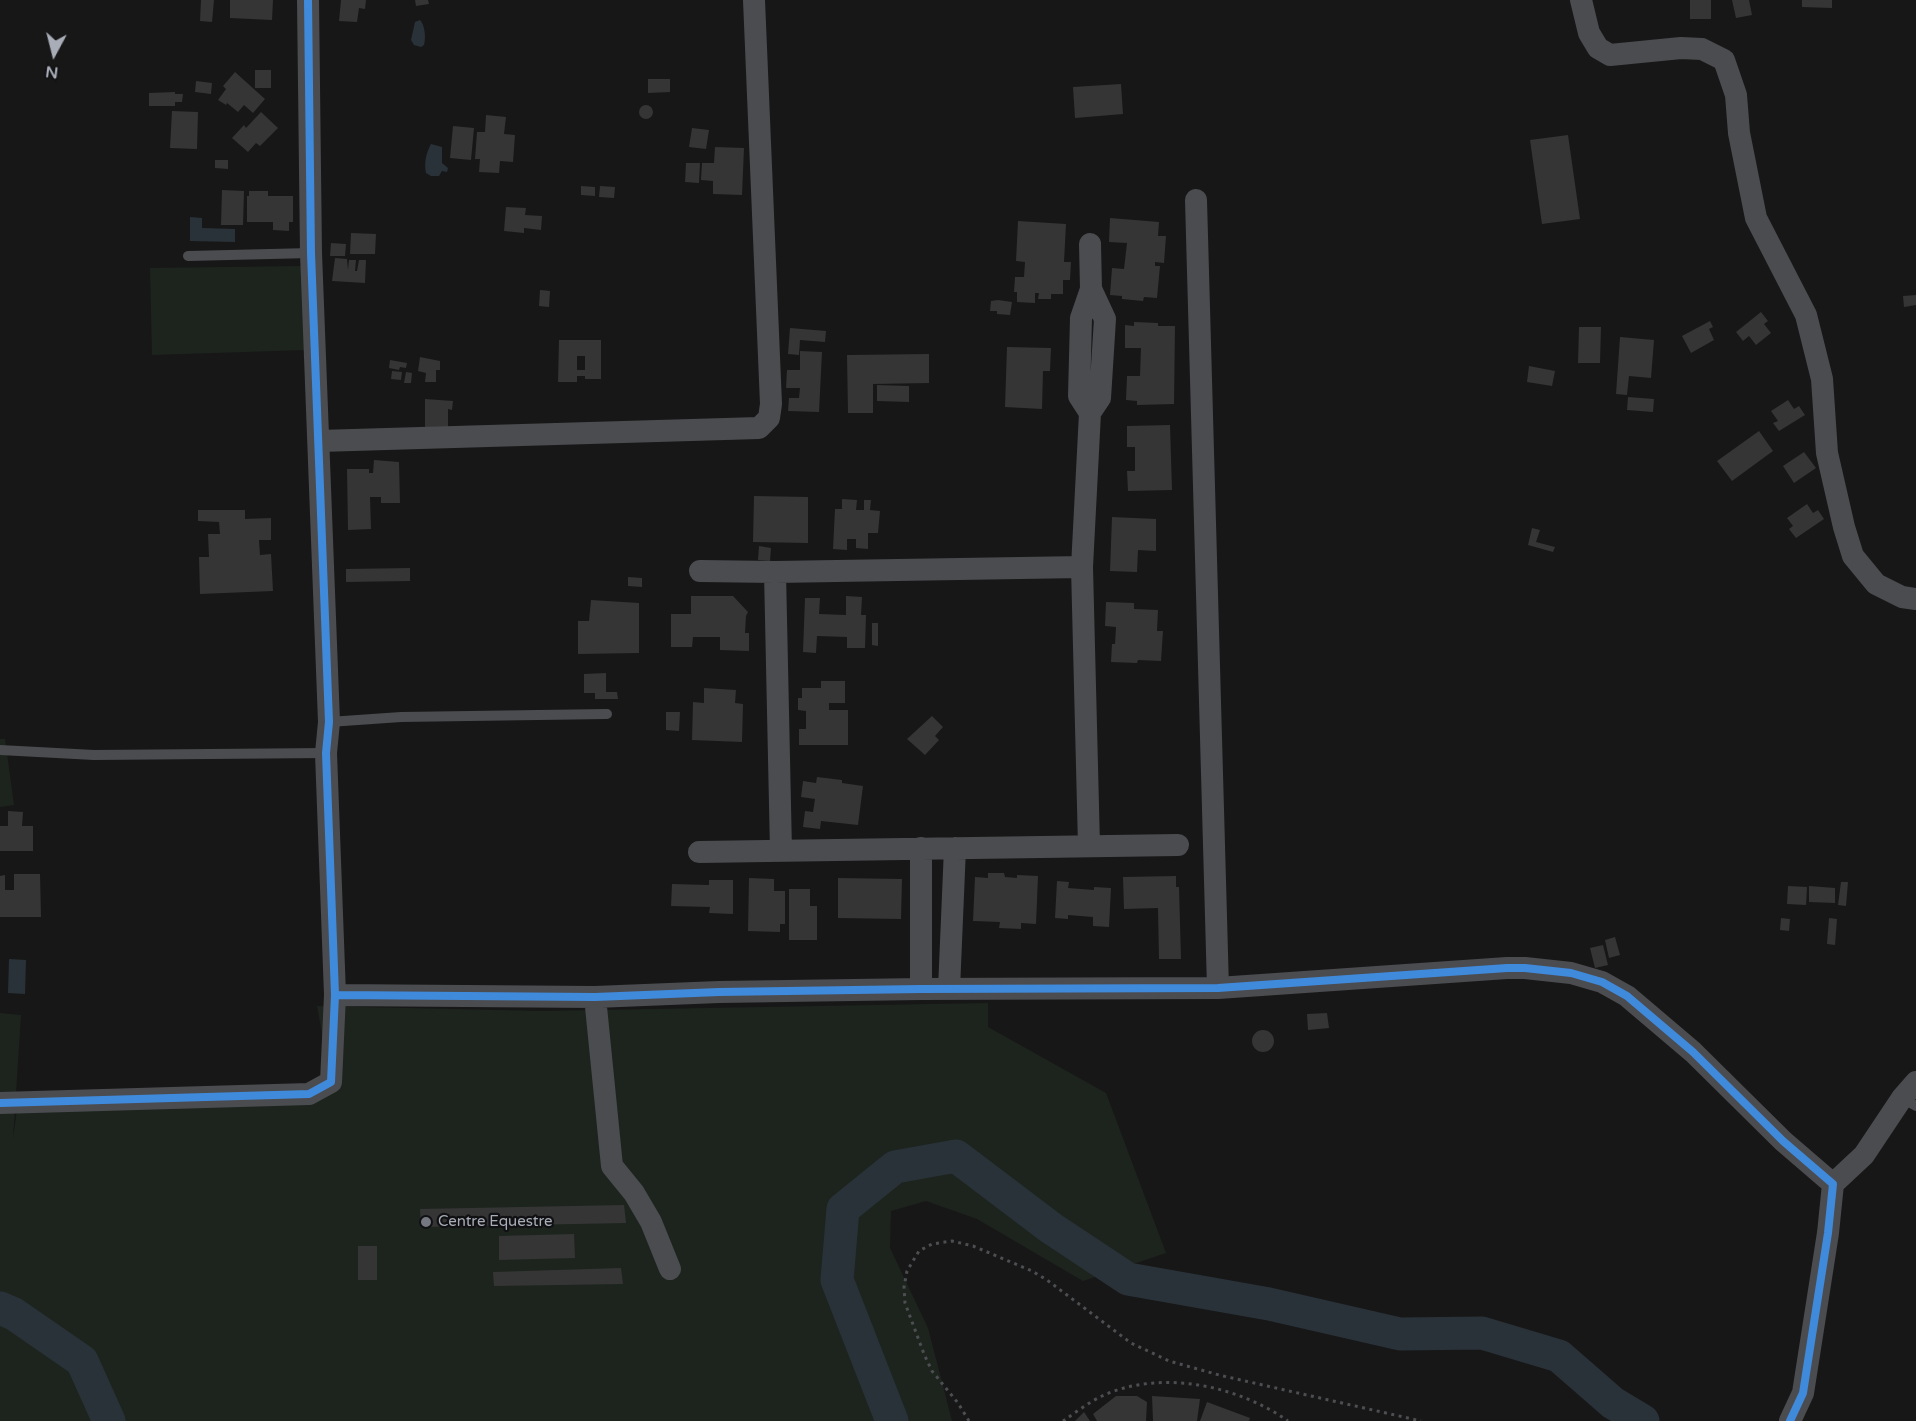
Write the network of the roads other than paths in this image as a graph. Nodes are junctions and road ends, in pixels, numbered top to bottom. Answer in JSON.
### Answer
{"nodes":[{"id":1,"x":309,"y":0,"type":"edge"},
{"id":2,"x":754,"y":0,"type":"edge"},
{"id":3,"x":1581,"y":0,"type":"edge"},
{"id":4,"x":1196,"y":200,"type":"dead end"},
{"id":5,"x":1090,"y":243,"type":"dead end"},
{"id":6,"x":311,"y":254,"type":"junction"},
{"id":7,"x":188,"y":256,"type":"dead end"},
{"id":8,"x":319,"y":441,"type":"junction"},
{"id":9,"x":1082,"y":567,"type":"junction"},
{"id":10,"x":700,"y":571,"type":"dead end"},
{"id":11,"x":774,"y":572,"type":"junction"},
{"id":12,"x":1916,"y":598,"type":"edge"},
{"id":13,"x":607,"y":714,"type":"dead end"},
{"id":14,"x":329,"y":722,"type":"junction"},
{"id":15,"x":0,"y":750,"type":"edge"},
{"id":16,"x":326,"y":753,"type":"junction"},
{"id":17,"x":1178,"y":845,"type":"dead end"},
{"id":18,"x":1089,"y":846,"type":"junction"},
{"id":19,"x":921,"y":848,"type":"junction"},
{"id":20,"x":955,"y":848,"type":"junction"},
{"id":21,"x":781,"y":851,"type":"junction"},
{"id":22,"x":699,"y":852,"type":"dead end"},
{"id":23,"x":1218,"y":988,"type":"junction"},
{"id":24,"x":921,"y":989,"type":"junction"},
{"id":25,"x":949,"y":989,"type":"junction"},
{"id":26,"x":335,"y":995,"type":"junction"},
{"id":27,"x":595,"y":997,"type":"junction"},
{"id":28,"x":1911,"y":1095,"type":"edge"},
{"id":29,"x":0,"y":1103,"type":"edge"},
{"id":30,"x":1833,"y":1184,"type":"junction"},
{"id":31,"x":670,"y":1269,"type":"dead end"},
{"id":32,"x":1790,"y":1421,"type":"edge"}],
"edges":[{"from":1,"to":6,"type":"street"},
{"from":2,"to":8,"type":"street"},
{"from":3,"to":12,"type":"street"},
{"from":4,"to":23,"type":"street"},
{"from":5,"to":9,"type":"street"},
{"from":6,"to":7,"type":"lane"},
{"from":6,"to":8,"type":"street"},
{"from":8,"to":14,"type":"street"},
{"from":9,"to":11,"type":"street"},
{"from":9,"to":18,"type":"street"},
{"from":10,"to":11,"type":"street"},
{"from":11,"to":21,"type":"street"},
{"from":13,"to":14,"type":"lane"},
{"from":14,"to":16,"type":"street"},
{"from":15,"to":16,"type":"lane"},
{"from":16,"to":26,"type":"street"},
{"from":17,"to":18,"type":"street"},
{"from":18,"to":20,"type":"street"},
{"from":19,"to":20,"type":"street"},
{"from":19,"to":21,"type":"street"},
{"from":19,"to":24,"type":"street"},
{"from":20,"to":25,"type":"street"},
{"from":21,"to":22,"type":"street"},
{"from":23,"to":25,"type":"street"},
{"from":23,"to":30,"type":"street"},
{"from":24,"to":25,"type":"street"},
{"from":24,"to":27,"type":"street"},
{"from":26,"to":27,"type":"street"},
{"from":26,"to":29,"type":"street"},
{"from":27,"to":31,"type":"street"},
{"from":28,"to":30,"type":"street"},
{"from":30,"to":32,"type":"street"}]}
